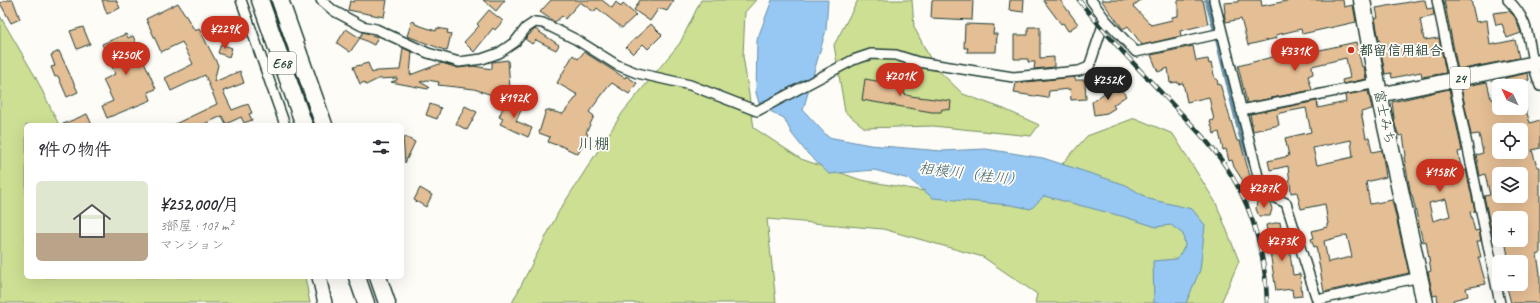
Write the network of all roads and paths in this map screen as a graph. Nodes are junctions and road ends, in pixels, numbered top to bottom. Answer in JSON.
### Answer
{"nodes":[{"id":1,"x":241,"y":0,"type":"edge"},
{"id":2,"x":260,"y":0,"type":"edge"},
{"id":3,"x":280,"y":0,"type":"edge"},
{"id":4,"x":321,"y":0,"type":"edge"},
{"id":5,"x":1091,"y":0,"type":"edge"},
{"id":6,"x":1214,"y":0,"type":"edge"},
{"id":7,"x":1362,"y":0,"type":"edge"},
{"id":8,"x":1437,"y":0,"type":"edge"},
{"id":9,"x":1508,"y":0,"type":"edge"},
{"id":10,"x":1105,"y":19,"type":"junction"},
{"id":11,"x":1222,"y":33,"type":"junction"},
{"id":12,"x":1536,"y":63,"type":"edge"},
{"id":13,"x":1453,"y":79,"type":"junction"},
{"id":14,"x":1540,"y":86,"type":"edge"},
{"id":15,"x":1378,"y":89,"type":"junction"},
{"id":16,"x":1241,"y":110,"type":"junction"},
{"id":17,"x":284,"y":123,"type":"edge"},
{"id":18,"x":303,"y":123,"type":"edge"},
{"id":19,"x":323,"y":123,"type":"edge"},
{"id":20,"x":1420,"y":277,"type":"junction"},
{"id":21,"x":319,"y":279,"type":"edge"},
{"id":22,"x":358,"y":279,"type":"edge"},
{"id":23,"x":379,"y":279,"type":"edge"},
{"id":24,"x":1317,"y":302,"type":"edge"},
{"id":25,"x":325,"y":303,"type":"edge"},
{"id":26,"x":366,"y":303,"type":"edge"},
{"id":27,"x":387,"y":303,"type":"edge"},
{"id":28,"x":1426,"y":303,"type":"edge"},
{"id":29,"x":1500,"y":303,"type":"edge"}],
"edges":[{"from":1,"to":17,"type":"street"},
{"from":2,"to":18,"type":"highway","number":"E68"},
{"from":3,"to":19,"type":"highway","number":"E68"},
{"from":4,"to":10,"type":"street"},
{"from":5,"to":10,"type":"street"},
{"from":6,"to":11,"type":"street"},
{"from":7,"to":15,"type":"highway","name":"富士みち"},
{"from":8,"to":13,"type":"street"},
{"from":9,"to":12,"type":"street"},
{"from":10,"to":11,"type":"street"},
{"from":11,"to":16,"type":"street"},
{"from":12,"to":13,"type":"main road","number":"24"},
{"from":12,"to":14,"type":"street"},
{"from":13,"to":15,"type":"main road","number":"24"},
{"from":13,"to":29,"type":"street"},
{"from":15,"to":16,"type":"street"},
{"from":15,"to":20,"type":"highway","name":"富士みち"},
{"from":16,"to":24,"type":"street"},
{"from":20,"to":24,"type":"street"},
{"from":20,"to":28,"type":"highway","name":"富士みち"},
{"from":21,"to":25,"type":"street"},
{"from":22,"to":26,"type":"highway"},
{"from":23,"to":27,"type":"highway"}]}
